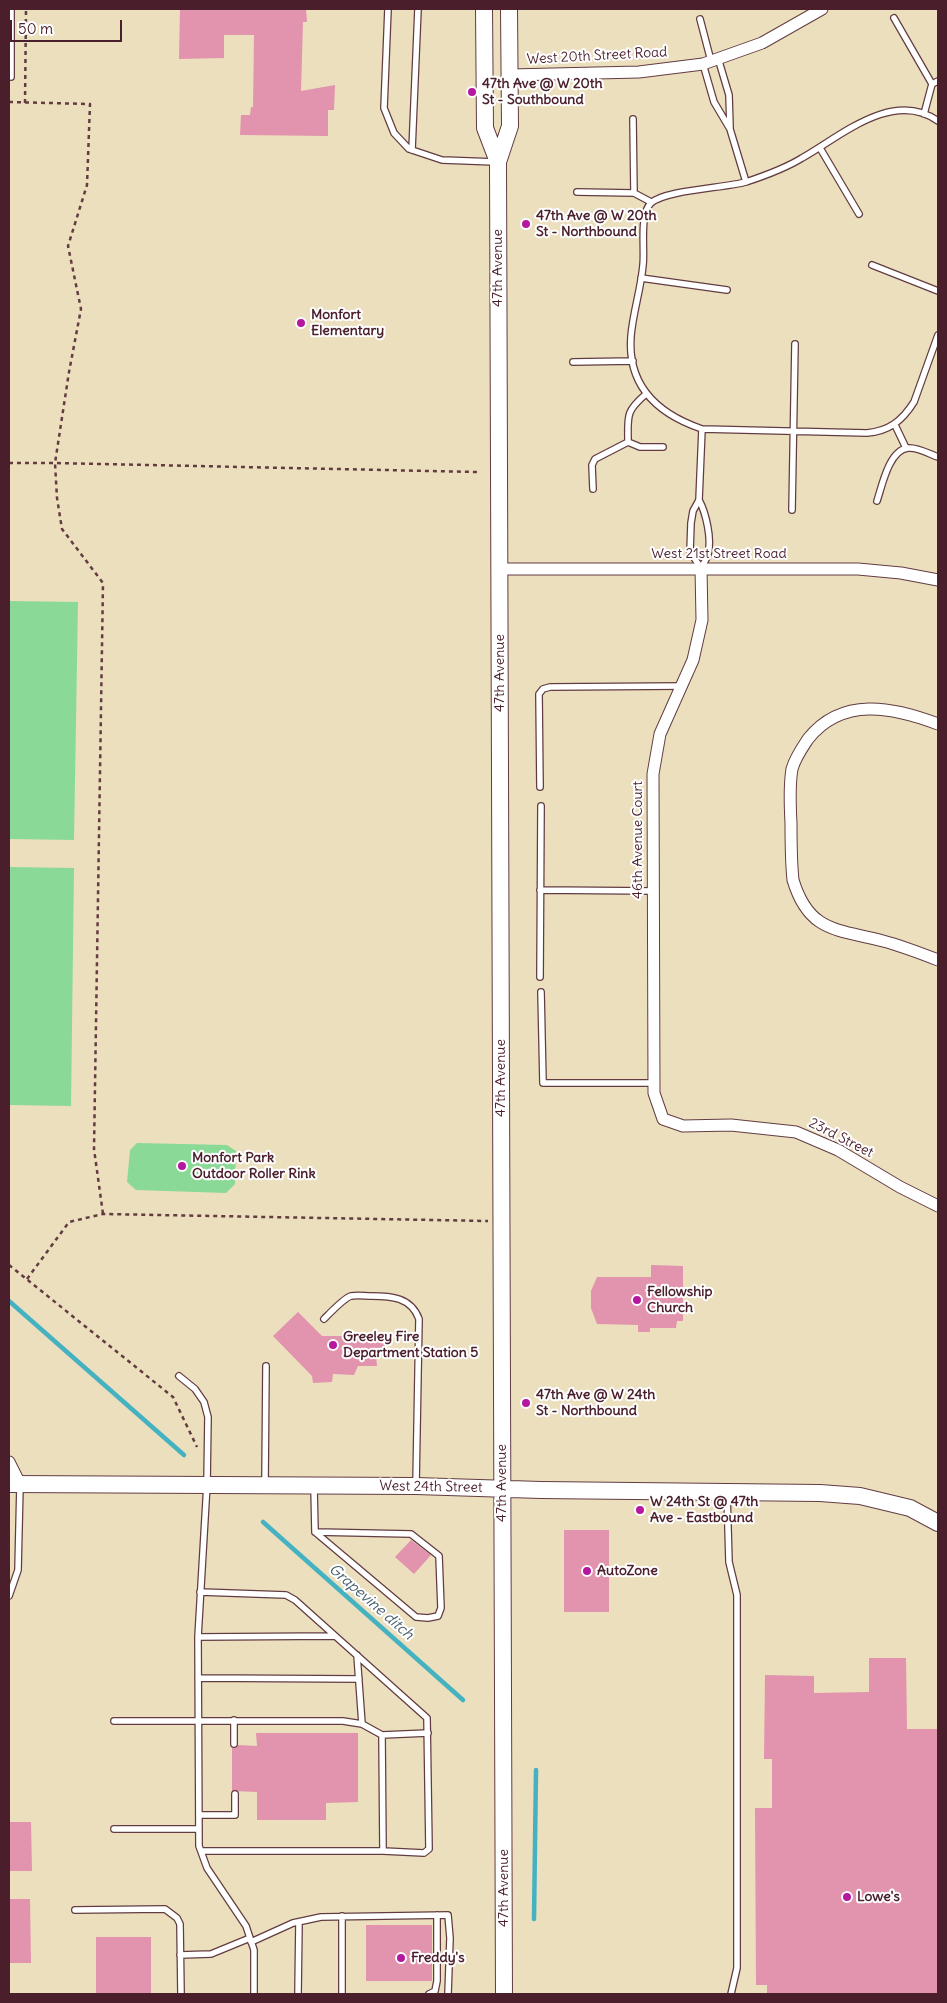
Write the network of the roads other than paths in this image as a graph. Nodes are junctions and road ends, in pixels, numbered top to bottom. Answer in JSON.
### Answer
{"nodes":[{"id":1,"x":11,"y":9,"type":"edge"},
{"id":2,"x":388,"y":9,"type":"edge"},
{"id":3,"x":418,"y":9,"type":"edge"},
{"id":4,"x":484,"y":9,"type":"edge"},
{"id":5,"x":509,"y":9,"type":"edge"},
{"id":6,"x":822,"y":9,"type":"edge"},
{"id":7,"x":894,"y":18,"type":"dead end"},
{"id":8,"x":700,"y":19,"type":"dead end"},
{"id":9,"x":711,"y":61,"type":"junction"},
{"id":10,"x":510,"y":75,"type":"junction"},
{"id":11,"x":11,"y":77,"type":"dead end"},
{"id":12,"x":938,"y":80,"type":"edge"},
{"id":13,"x":932,"y":84,"type":"junction"},
{"id":14,"x":924,"y":114,"type":"junction"},
{"id":15,"x":633,"y":119,"type":"dead end"},
{"id":16,"x":938,"y":121,"type":"edge"},
{"id":17,"x":730,"y":129,"type":"junction"},
{"id":18,"x":820,"y":148,"type":"junction"},
{"id":19,"x":412,"y":150,"type":"junction"},
{"id":20,"x":498,"y":162,"type":"junction"},
{"id":21,"x":746,"y":182,"type":"junction"},
{"id":22,"x":577,"y":192,"type":"dead end"},
{"id":23,"x":634,"y":193,"type":"junction"},
{"id":24,"x":652,"y":202,"type":"junction"},
{"id":25,"x":859,"y":214,"type":"dead end"},
{"id":26,"x":872,"y":265,"type":"dead end"},
{"id":27,"x":641,"y":278,"type":"junction"},
{"id":28,"x":727,"y":290,"type":"dead end"},
{"id":29,"x":938,"y":291,"type":"edge"},
{"id":30,"x":938,"y":335,"type":"edge"},
{"id":31,"x":795,"y":344,"type":"dead end"},
{"id":32,"x":633,"y":361,"type":"junction"},
{"id":33,"x":573,"y":362,"type":"dead end"},
{"id":34,"x":646,"y":394,"type":"junction"},
{"id":35,"x":895,"y":425,"type":"junction"},
{"id":36,"x":702,"y":429,"type":"junction"},
{"id":37,"x":793,"y":431,"type":"junction"},
{"id":38,"x":628,"y":442,"type":"junction"},
{"id":39,"x":663,"y":447,"type":"dead end"},
{"id":40,"x":906,"y":448,"type":"junction"},
{"id":41,"x":938,"y":457,"type":"edge"},
{"id":42,"x":593,"y":489,"type":"dead end"},
{"id":43,"x":699,"y":500,"type":"junction"},
{"id":44,"x":877,"y":501,"type":"dead end"},
{"id":45,"x":792,"y":510,"type":"dead end"},
{"id":46,"x":701,"y":568,"type":"junction"},
{"id":47,"x":499,"y":569,"type":"junction"},
{"id":48,"x":938,"y":580,"type":"edge"},
{"id":49,"x":682,"y":686,"type":"junction"},
{"id":50,"x":938,"y":724,"type":"edge"},
{"id":51,"x":540,"y":787,"type":"dead end"},
{"id":52,"x":541,"y":806,"type":"dead end"},
{"id":53,"x":540,"y":890,"type":"junction"},
{"id":54,"x":654,"y":891,"type":"junction"},
{"id":55,"x":938,"y":960,"type":"edge"},
{"id":56,"x":540,"y":977,"type":"dead end"},
{"id":57,"x":542,"y":992,"type":"dead end"},
{"id":58,"x":654,"y":1083,"type":"junction"},
{"id":59,"x":663,"y":1119,"type":"joint"},
{"id":60,"x":938,"y":1206,"type":"edge"},
{"id":61,"x":324,"y":1319,"type":"dead end"},
{"id":62,"x":266,"y":1366,"type":"dead end"},
{"id":63,"x":179,"y":1376,"type":"dead end"},
{"id":64,"x":9,"y":1462,"type":"edge"},
{"id":65,"x":14,"y":1484,"type":"edge"},
{"id":66,"x":207,"y":1484,"type":"junction"},
{"id":67,"x":265,"y":1485,"type":"junction"},
{"id":68,"x":314,"y":1485,"type":"junction"},
{"id":69,"x":416,"y":1486,"type":"junction"},
{"id":70,"x":502,"y":1488,"type":"junction"},
{"id":71,"x":727,"y":1491,"type":"junction"},
{"id":72,"x":938,"y":1524,"type":"edge"},
{"id":73,"x":315,"y":1532,"type":"junction"},
{"id":74,"x":200,"y":1592,"type":"junction"},
{"id":75,"x":9,"y":1596,"type":"edge"},
{"id":76,"x":335,"y":1636,"type":"junction"},
{"id":77,"x":198,"y":1637,"type":"junction"},
{"id":78,"x":357,"y":1656,"type":"junction"},
{"id":79,"x":198,"y":1678,"type":"junction"},
{"id":80,"x":359,"y":1679,"type":"junction"},
{"id":81,"x":198,"y":1720,"type":"junction"},
{"id":82,"x":234,"y":1720,"type":"junction"},
{"id":83,"x":114,"y":1721,"type":"dead end"},
{"id":84,"x":362,"y":1724,"type":"junction"},
{"id":85,"x":428,"y":1733,"type":"junction"},
{"id":86,"x":382,"y":1735,"type":"junction"},
{"id":87,"x":234,"y":1744,"type":"dead end"},
{"id":88,"x":235,"y":1794,"type":"dead end"},
{"id":89,"x":199,"y":1815,"type":"junction"},
{"id":90,"x":114,"y":1829,"type":"dead end"},
{"id":91,"x":199,"y":1829,"type":"junction"},
{"id":92,"x":201,"y":1851,"type":"junction"},
{"id":93,"x":382,"y":1851,"type":"junction"},
{"id":94,"x":75,"y":1910,"type":"dead end"},
{"id":95,"x":437,"y":1915,"type":"junction"},
{"id":96,"x":342,"y":1916,"type":"junction"},
{"id":97,"x":299,"y":1922,"type":"junction"},
{"id":98,"x":250,"y":1940,"type":"junction"},
{"id":99,"x":180,"y":1955,"type":"junction"},
{"id":100,"x":181,"y":1994,"type":"edge"},
{"id":101,"x":254,"y":1994,"type":"edge"},
{"id":102,"x":298,"y":1994,"type":"edge"},
{"id":103,"x":342,"y":1994,"type":"edge"},
{"id":104,"x":429,"y":1994,"type":"edge"},
{"id":105,"x":448,"y":1994,"type":"edge"},
{"id":106,"x":504,"y":1994,"type":"edge"},
{"id":107,"x":731,"y":1994,"type":"edge"}],
"edges":[{"from":1,"to":11,"type":"lane"},
{"from":2,"to":19,"type":"lane"},
{"from":3,"to":19,"type":"lane"},
{"from":4,"to":20,"type":"main road","name":"47th Avenue"},
{"from":5,"to":10,"type":"main road","name":"47th Avenue"},
{"from":6,"to":9,"type":"street","name":"West 20th Street Road"},
{"from":7,"to":13,"type":"lane"},
{"from":8,"to":9,"type":"lane"},
{"from":9,"to":10,"type":"street","name":"West 20th Street Road"},
{"from":9,"to":17,"type":"lane"},
{"from":9,"to":17,"type":"lane"},
{"from":10,"to":20,"type":"main road","name":"47th Avenue"},
{"from":12,"to":13,"type":"lane"},
{"from":13,"to":14,"type":"lane"},
{"from":14,"to":16,"type":"lane"},
{"from":14,"to":18,"type":"lane"},
{"from":15,"to":23,"type":"lane"},
{"from":17,"to":21,"type":"lane"},
{"from":18,"to":21,"type":"lane"},
{"from":18,"to":25,"type":"lane"},
{"from":19,"to":20,"type":"lane"},
{"from":20,"to":47,"type":"main road","name":"47th Avenue"},
{"from":21,"to":24,"type":"lane"},
{"from":22,"to":23,"type":"lane"},
{"from":23,"to":24,"type":"lane"},
{"from":24,"to":27,"type":"lane"},
{"from":26,"to":29,"type":"lane"},
{"from":27,"to":28,"type":"lane"},
{"from":27,"to":32,"type":"lane"},
{"from":30,"to":35,"type":"lane"},
{"from":31,"to":37,"type":"lane"},
{"from":32,"to":33,"type":"lane"},
{"from":32,"to":34,"type":"lane"},
{"from":34,"to":36,"type":"lane"},
{"from":34,"to":38,"type":"lane"},
{"from":35,"to":37,"type":"lane"},
{"from":35,"to":40,"type":"lane"},
{"from":36,"to":37,"type":"lane"},
{"from":36,"to":43,"type":"lane"},
{"from":37,"to":45,"type":"lane"},
{"from":38,"to":39,"type":"lane"},
{"from":38,"to":42,"type":"lane"},
{"from":40,"to":41,"type":"lane"},
{"from":40,"to":44,"type":"lane"},
{"from":43,"to":46,"type":"lane"},
{"from":43,"to":46,"type":"lane"},
{"from":46,"to":47,"type":"street","name":"West 21st Street Road"},
{"from":46,"to":48,"type":"street","name":"West 21st Street Road"},
{"from":46,"to":49,"type":"street","name":"46th Avenue Court"},
{"from":47,"to":70,"type":"main road","name":"47th Avenue"},
{"from":49,"to":51,"type":"lane"},
{"from":49,"to":54,"type":"street","name":"46th Avenue Court"},
{"from":50,"to":55,"type":"street"},
{"from":52,"to":53,"type":"lane"},
{"from":53,"to":54,"type":"lane"},
{"from":53,"to":56,"type":"lane"},
{"from":54,"to":58,"type":"street","name":"46th Avenue Court"},
{"from":57,"to":58,"type":"lane"},
{"from":58,"to":59,"type":"street","name":"46th Avenue Court"},
{"from":59,"to":60,"type":"street","name":"23rd Street"},
{"from":61,"to":69,"type":"lane"},
{"from":62,"to":67,"type":"lane"},
{"from":63,"to":66,"type":"lane"},
{"from":64,"to":65,"type":"street"},
{"from":65,"to":66,"type":"main road","name":"West 24th Street"},
{"from":65,"to":75,"type":"lane"},
{"from":66,"to":67,"type":"main road","name":"West 24th Street"},
{"from":66,"to":74,"type":"lane"},
{"from":67,"to":68,"type":"main road","name":"West 24th Street"},
{"from":68,"to":69,"type":"main road","name":"West 24th Street"},
{"from":68,"to":73,"type":"lane"},
{"from":69,"to":70,"type":"main road","name":"West 24th Street"},
{"from":70,"to":71,"type":"main road","name":"West 24th Street"},
{"from":70,"to":106,"type":"main road","name":"47th Avenue"},
{"from":71,"to":72,"type":"main road","name":"West 24th Street"},
{"from":71,"to":107,"type":"lane"},
{"from":73,"to":73,"type":"lane"},
{"from":74,"to":76,"type":"lane"},
{"from":74,"to":77,"type":"lane"},
{"from":76,"to":77,"type":"lane"},
{"from":76,"to":78,"type":"lane"},
{"from":77,"to":79,"type":"lane"},
{"from":78,"to":80,"type":"lane"},
{"from":78,"to":85,"type":"lane"},
{"from":79,"to":80,"type":"lane"},
{"from":79,"to":81,"type":"lane"},
{"from":80,"to":84,"type":"lane"},
{"from":81,"to":82,"type":"lane"},
{"from":81,"to":83,"type":"lane"},
{"from":81,"to":89,"type":"lane"},
{"from":82,"to":84,"type":"lane"},
{"from":82,"to":87,"type":"lane"},
{"from":84,"to":86,"type":"lane"},
{"from":85,"to":86,"type":"lane"},
{"from":85,"to":93,"type":"lane"},
{"from":86,"to":93,"type":"lane"},
{"from":88,"to":89,"type":"lane"},
{"from":89,"to":91,"type":"lane"},
{"from":90,"to":91,"type":"lane"},
{"from":91,"to":92,"type":"lane"},
{"from":92,"to":93,"type":"lane"},
{"from":92,"to":98,"type":"lane"},
{"from":94,"to":99,"type":"lane"},
{"from":95,"to":96,"type":"lane"},
{"from":95,"to":104,"type":"lane"},
{"from":95,"to":105,"type":"lane"},
{"from":96,"to":97,"type":"lane"},
{"from":96,"to":103,"type":"lane"},
{"from":97,"to":98,"type":"lane"},
{"from":97,"to":102,"type":"lane"},
{"from":98,"to":99,"type":"lane"},
{"from":98,"to":101,"type":"lane"},
{"from":99,"to":100,"type":"lane"}]}
